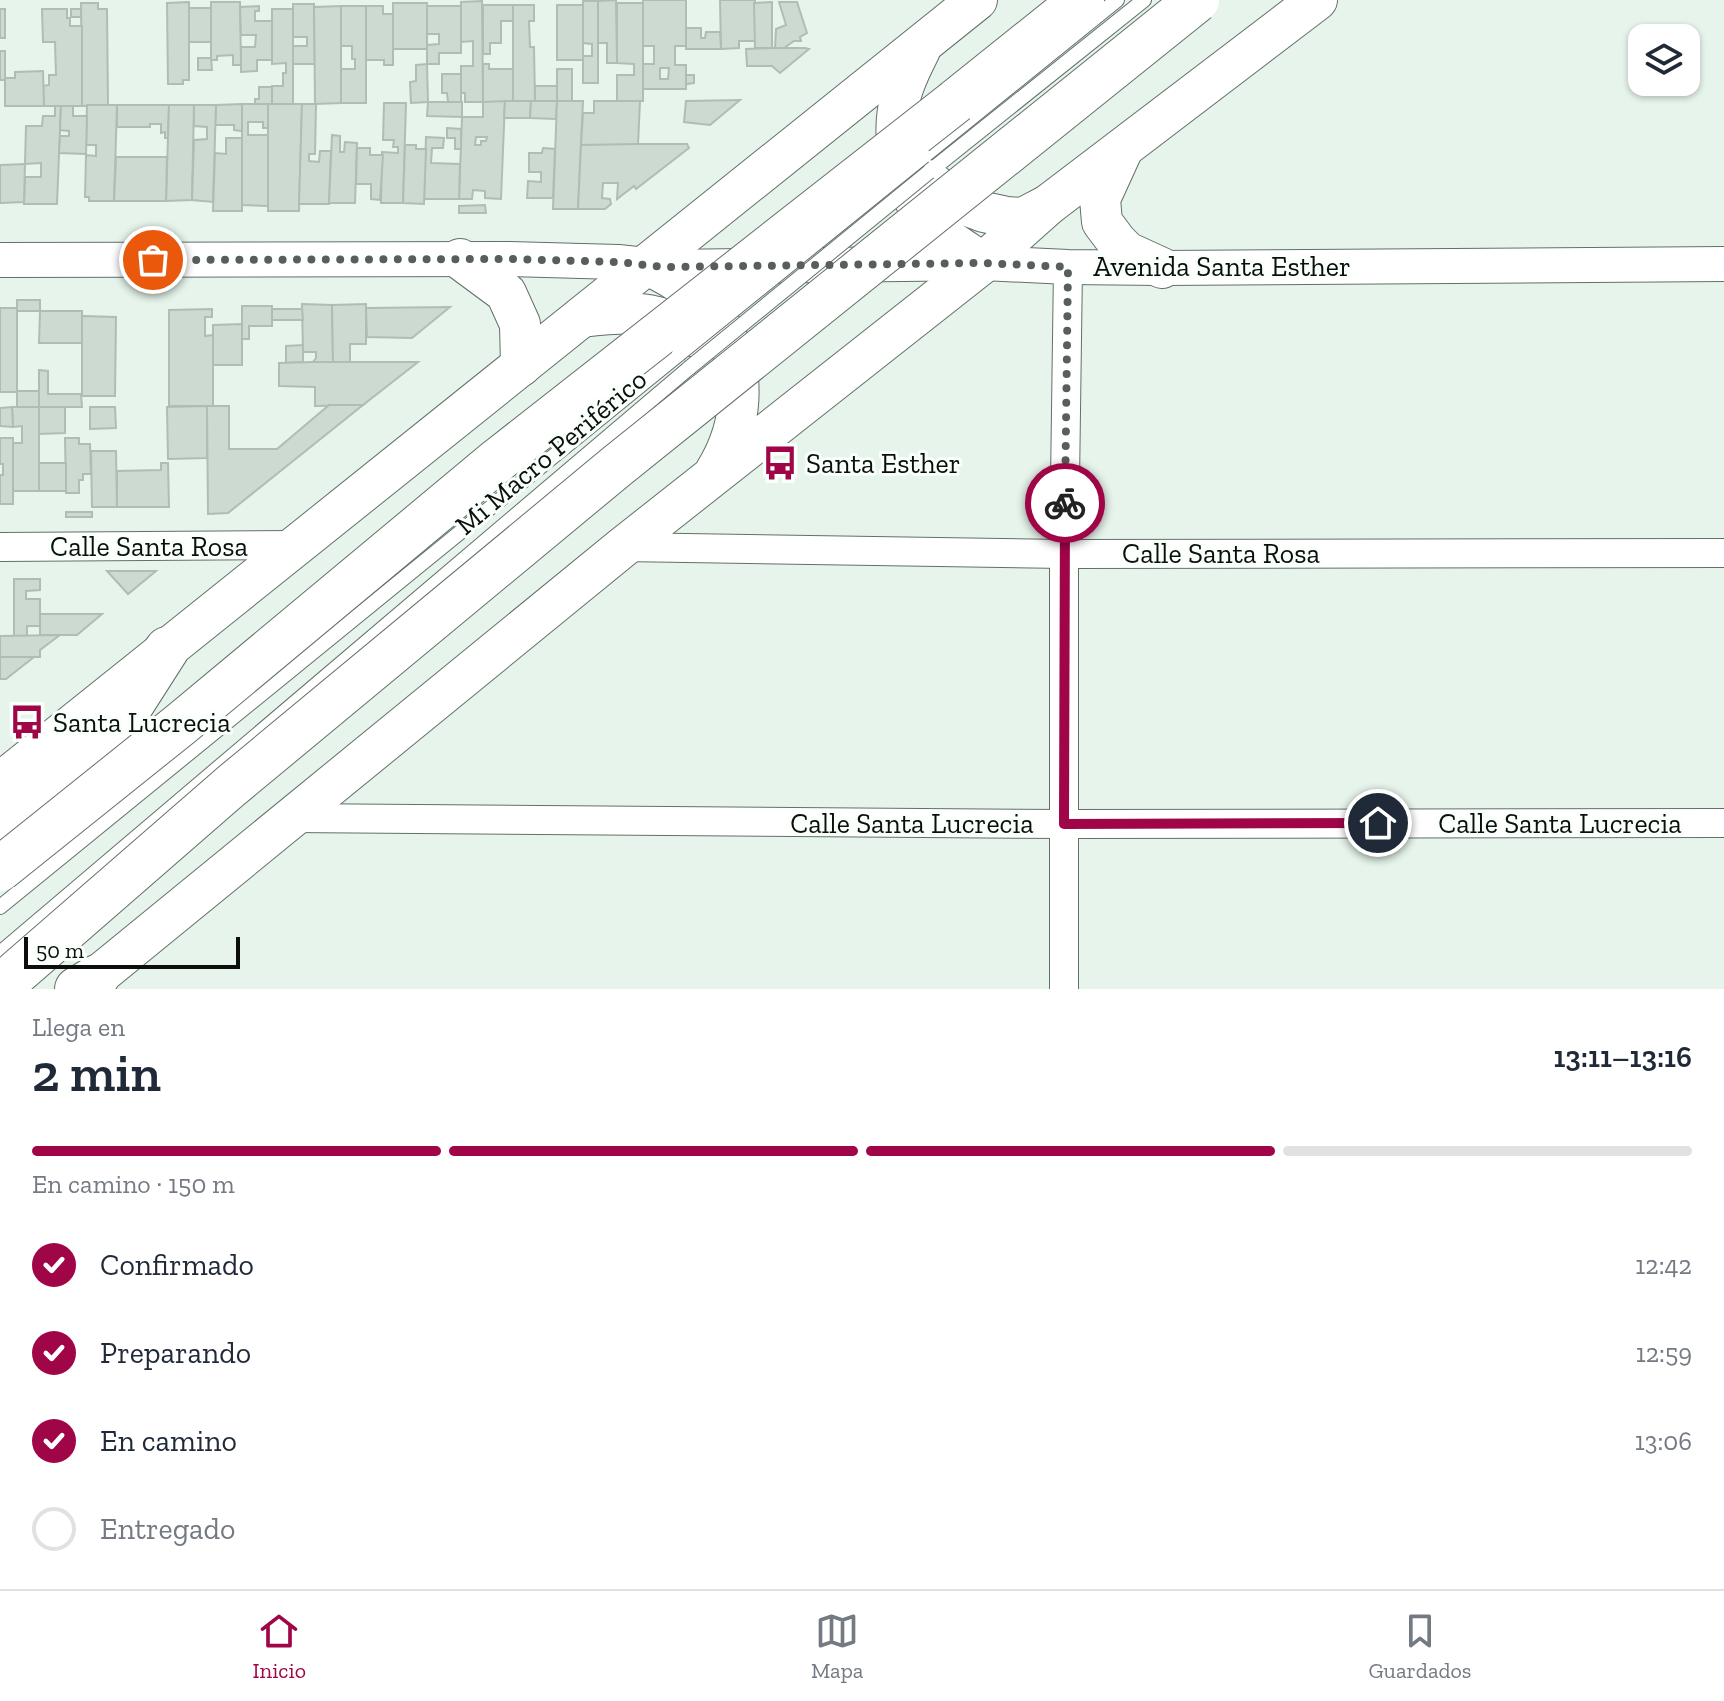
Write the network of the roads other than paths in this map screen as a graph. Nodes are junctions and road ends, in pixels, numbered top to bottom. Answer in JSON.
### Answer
{"nodes":[{"id":1,"x":977,"y":0,"type":"edge"},
{"id":2,"x":1082,"y":0,"type":"edge"},
{"id":3,"x":1117,"y":0,"type":"edge"},
{"id":4,"x":1144,"y":0,"type":"edge"},
{"id":5,"x":1197,"y":0,"type":"edge"},
{"id":6,"x":1317,"y":0,"type":"edge"},
{"id":7,"x":922,"y":46,"type":"junction"},
{"id":8,"x":897,"y":127,"type":"junction"},
{"id":9,"x":1124,"y":147,"type":"junction"},
{"id":10,"x":1048,"y":205,"type":"junction"},
{"id":11,"x":460,"y":259,"type":"junction"},
{"id":12,"x":0,"y":260,"type":"edge"},
{"id":13,"x":983,"y":263,"type":"junction"},
{"id":14,"x":1724,"y":264,"type":"edge"},
{"id":15,"x":647,"y":265,"type":"junction"},
{"id":16,"x":1068,"y":267,"type":"junction"},
{"id":17,"x":1162,"y":268,"type":"junction"},
{"id":18,"x":582,"y":317,"type":"junction"},
{"id":19,"x":521,"y":366,"type":"junction"},
{"id":20,"x":739,"y":401,"type":"junction"},
{"id":21,"x":713,"y":476,"type":"junction"},
{"id":22,"x":297,"y":545,"type":"junction"},
{"id":23,"x":0,"y":547,"type":"edge"},
{"id":24,"x":623,"y":547,"type":"junction"},
{"id":25,"x":1724,"y":553,"type":"edge"},
{"id":26,"x":1064,"y":554,"type":"junction"},
{"id":27,"x":167,"y":649,"type":"junction"},
{"id":28,"x":0,"y":783,"type":"edge"},
{"id":29,"x":291,"y":818,"type":"junction"},
{"id":30,"x":1724,"y":823,"type":"edge"},
{"id":31,"x":1064,"y":824,"type":"junction"},
{"id":32,"x":0,"y":826,"type":"edge"},
{"id":33,"x":0,"y":869,"type":"edge"},
{"id":34,"x":0,"y":907,"type":"edge"},
{"id":35,"x":0,"y":953,"type":"edge"},
{"id":36,"x":85,"y":985,"type":"edge"},
{"id":37,"x":0,"y":987,"type":"edge"},
{"id":38,"x":1064,"y":989,"type":"edge"}],
"edges":[{"from":1,"to":7,"type":"main road"},
{"from":2,"to":33,"type":"highway","bridge":true},
{"from":3,"to":34,"type":"lane","name":"Mi Macro Periférico","bridge":true},
{"from":4,"to":35,"type":"lane","name":"Mi Macro Periférico","bridge":true},
{"from":5,"to":37,"type":"highway","bridge":true},
{"from":6,"to":9,"type":"main road"},
{"from":7,"to":8,"type":"main road"},
{"from":7,"to":15,"type":"main road"},
{"from":8,"to":10,"type":"main road"},
{"from":8,"to":13,"type":"main road"},
{"from":9,"to":10,"type":"main road"},
{"from":9,"to":17,"type":"main road"},
{"from":10,"to":13,"type":"main road"},
{"from":11,"to":12,"type":"street","name":"Avenida Santa Esther"},
{"from":11,"to":15,"type":"street","name":"Avenida Santa Esther"},
{"from":11,"to":19,"type":"main road"},
{"from":13,"to":15,"type":"street","name":"Avenida Santa Esther"},
{"from":13,"to":16,"type":"street","name":"Avenida Santa Esther"},
{"from":13,"to":21,"type":"main road"},
{"from":14,"to":17,"type":"street","name":"Avenida Santa Esther"},
{"from":15,"to":18,"type":"main road"},
{"from":15,"to":20,"type":"main road"},
{"from":16,"to":17,"type":"street","name":"Avenida Santa Esther"},
{"from":16,"to":26,"type":"street"},
{"from":18,"to":19,"type":"main road"},
{"from":18,"to":20,"type":"main road"},
{"from":19,"to":22,"type":"main road"},
{"from":20,"to":21,"type":"main road"},
{"from":21,"to":24,"type":"main road"},
{"from":22,"to":23,"type":"street","name":"Calle Santa Rosa"},
{"from":22,"to":27,"type":"main road"},
{"from":24,"to":26,"type":"street","name":"Calle Santa Rosa"},
{"from":24,"to":29,"type":"main road"},
{"from":25,"to":26,"type":"street","name":"Calle Santa Rosa"},
{"from":26,"to":31,"type":"street"},
{"from":27,"to":28,"type":"main road"},
{"from":27,"to":32,"type":"highway"},
{"from":29,"to":31,"type":"street","name":"Calle Santa Lucrecia"},
{"from":29,"to":36,"type":"main road"},
{"from":30,"to":31,"type":"street","name":"Calle Santa Lucrecia"},
{"from":31,"to":38,"type":"street"}]}
